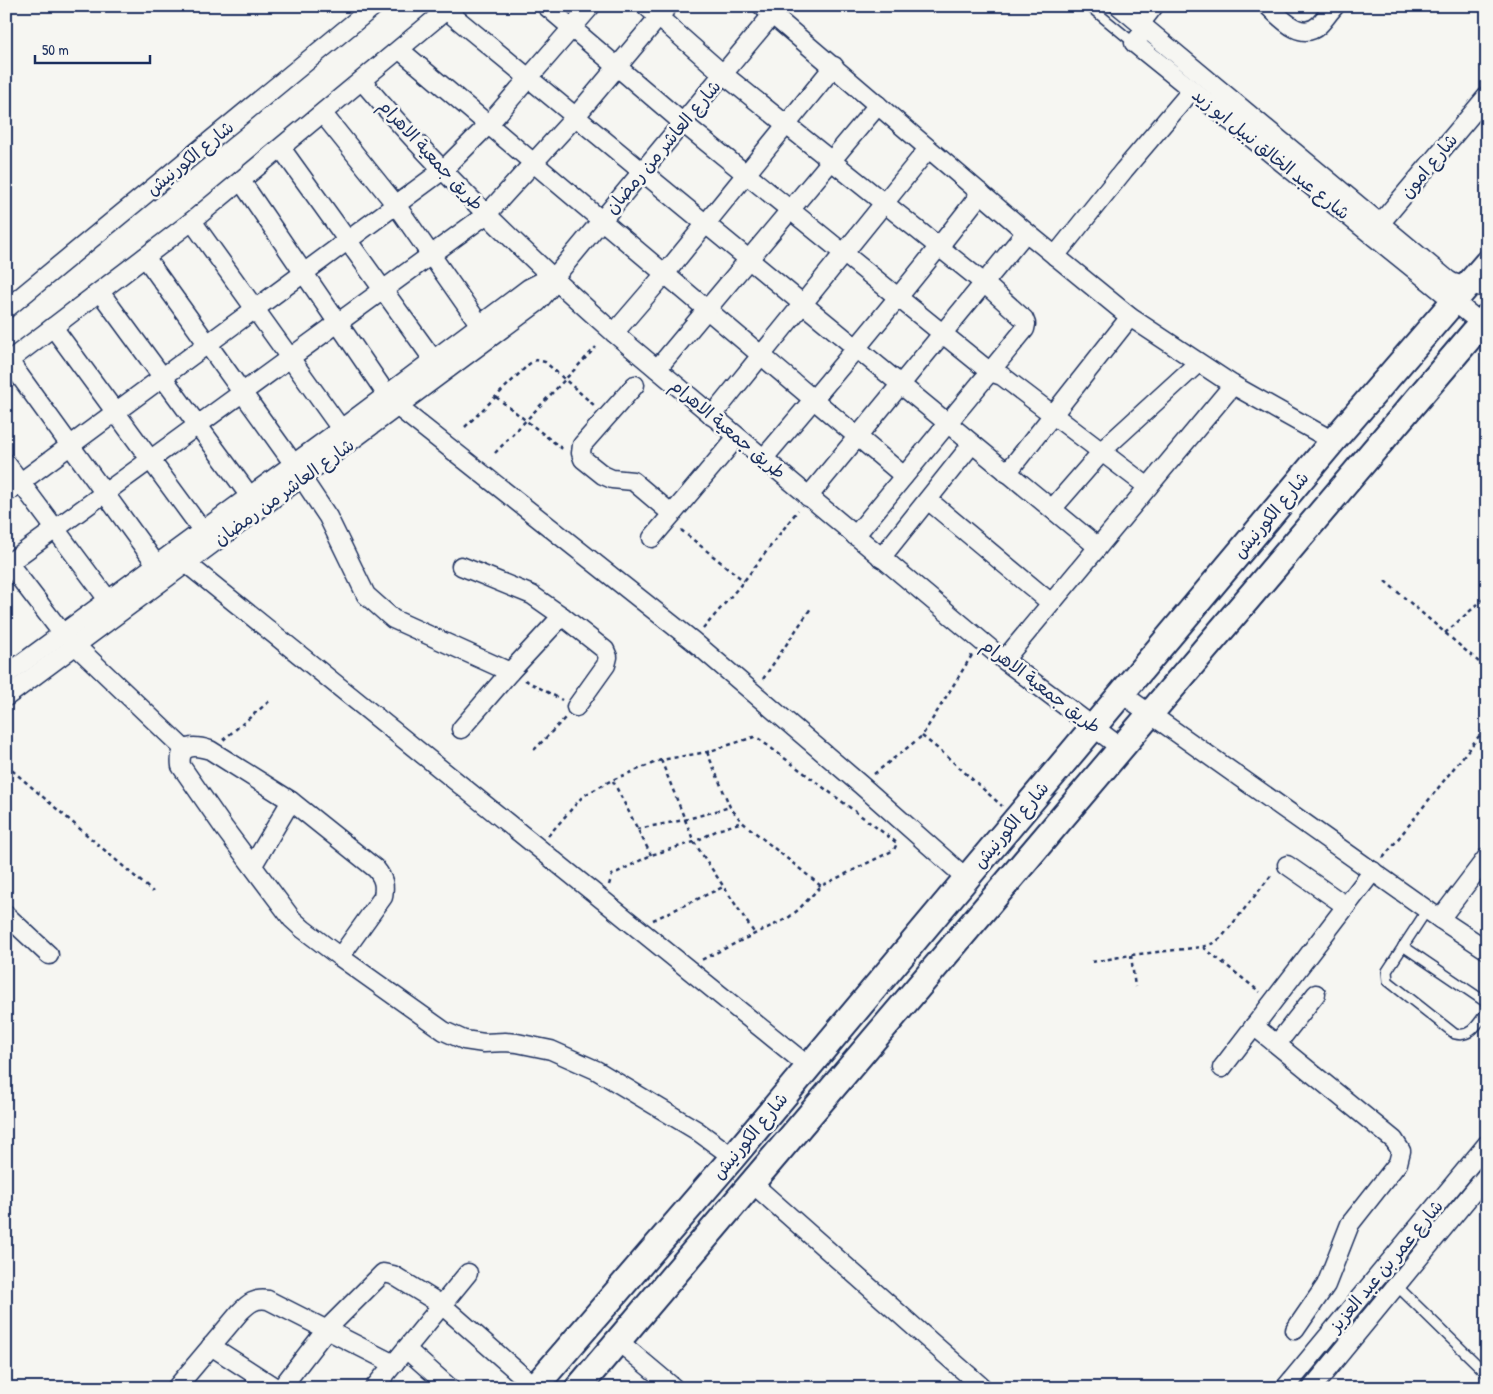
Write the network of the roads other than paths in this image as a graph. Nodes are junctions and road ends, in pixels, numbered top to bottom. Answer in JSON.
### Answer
{"nodes":[{"id":1,"x":374,"y":6,"type":"edge"},
{"id":2,"x":546,"y":6,"type":"edge"},
{"id":3,"x":591,"y":6,"type":"edge"},
{"id":4,"x":1089,"y":6,"type":"edge"},
{"id":5,"x":1119,"y":6,"type":"edge"},
{"id":6,"x":1154,"y":6,"type":"edge"},
{"id":7,"x":1268,"y":6,"type":"edge"},
{"id":8,"x":1334,"y":6,"type":"edge"},
{"id":9,"x":448,"y":8,"type":"edge"},
{"id":10,"x":772,"y":9,"type":"edge"},
{"id":11,"x":658,"y":10,"type":"edge"},
{"id":12,"x":1143,"y":27,"type":"junction"},
{"id":13,"x":572,"y":28,"type":"junction"},
{"id":14,"x":1134,"y":43,"type":"junction"},
{"id":15,"x":400,"y":50,"type":"junction"},
{"id":16,"x":834,"y":66,"type":"junction"},
{"id":17,"x":617,"y":67,"type":"junction"},
{"id":18,"x":723,"y":74,"type":"junction"},
{"id":19,"x":529,"y":78,"type":"junction"},
{"id":20,"x":362,"y":81,"type":"junction"},
{"id":21,"x":1192,"y":90,"type":"junction"},
{"id":22,"x":1487,"y":96,"type":"edge"},
{"id":23,"x":878,"y":106,"type":"junction"},
{"id":24,"x":323,"y":114,"type":"junction"},
{"id":25,"x":576,"y":116,"type":"junction"},
{"id":26,"x":1244,"y":122,"type":"junction"},
{"id":27,"x":683,"y":123,"type":"junction"},
{"id":28,"x":488,"y":125,"type":"junction"},
{"id":29,"x":786,"y":125,"type":"junction"},
{"id":30,"x":281,"y":148,"type":"junction"},
{"id":31,"x":928,"y":149,"type":"junction"},
{"id":32,"x":832,"y":161,"type":"junction"},
{"id":33,"x":534,"y":164,"type":"junction"},
{"id":34,"x":443,"y":170,"type":"junction"},
{"id":35,"x":642,"y":172,"type":"junction"},
{"id":36,"x":746,"y":174,"type":"junction"},
{"id":37,"x":240,"y":181,"type":"junction"},
{"id":38,"x":981,"y":193,"type":"junction"},
{"id":39,"x":884,"y":203,"type":"junction"},
{"id":40,"x":396,"y":205,"type":"junction"},
{"id":41,"x":790,"y":210,"type":"junction"},
{"id":42,"x":486,"y":214,"type":"junction"},
{"id":43,"x":192,"y":220,"type":"junction"},
{"id":44,"x":602,"y":221,"type":"junction"},
{"id":45,"x":705,"y":225,"type":"junction"},
{"id":46,"x":1375,"y":229,"type":"junction"},
{"id":47,"x":1026,"y":232,"type":"junction"},
{"id":48,"x":348,"y":240,"type":"junction"},
{"id":49,"x":939,"y":248,"type":"junction"},
{"id":50,"x":844,"y":253,"type":"junction"},
{"id":51,"x":431,"y":255,"type":"junction"},
{"id":52,"x":1055,"y":256,"type":"junction"},
{"id":53,"x":145,"y":257,"type":"junction"},
{"id":54,"x":748,"y":260,"type":"junction"},
{"id":55,"x":1487,"y":262,"type":"edge"},
{"id":56,"x":303,"y":273,"type":"junction"},
{"id":57,"x":664,"y":275,"type":"junction"},
{"id":58,"x":553,"y":279,"type":"junction"},
{"id":59,"x":984,"y":283,"type":"junction"},
{"id":60,"x":383,"y":289,"type":"junction"},
{"id":61,"x":100,"y":292,"type":"junction"},
{"id":62,"x":1469,"y":292,"type":"edge"},
{"id":63,"x":899,"y":298,"type":"junction"},
{"id":64,"x":802,"y":305,"type":"junction"},
{"id":65,"x":6,"y":309,"type":"edge"},
{"id":66,"x":255,"y":309,"type":"junction"},
{"id":67,"x":707,"y":310,"type":"junction"},
{"id":68,"x":1130,"y":317,"type":"junction"},
{"id":69,"x":338,"y":323,"type":"junction"},
{"id":70,"x":1485,"y":323,"type":"edge"},
{"id":71,"x":480,"y":325,"type":"junction"},
{"id":72,"x":53,"y":328,"type":"junction"},
{"id":73,"x":614,"y":333,"type":"junction"},
{"id":74,"x":943,"y":333,"type":"junction"},
{"id":75,"x":207,"y":344,"type":"junction"},
{"id":76,"x":857,"y":349,"type":"junction"},
{"id":77,"x":761,"y":356,"type":"junction"},
{"id":78,"x":290,"y":357,"type":"junction"},
{"id":79,"x":7,"y":362,"type":"edge"},
{"id":80,"x":1198,"y":362,"type":"junction"},
{"id":81,"x":439,"y":367,"type":"junction"},
{"id":82,"x":657,"y":369,"type":"junction"},
{"id":83,"x":990,"y":372,"type":"junction"},
{"id":84,"x":162,"y":377,"type":"junction"},
{"id":85,"x":635,"y":385,"type":"dead end"},
{"id":86,"x":901,"y":385,"type":"junction"},
{"id":87,"x":1233,"y":385,"type":"junction"},
{"id":88,"x":242,"y":392,"type":"junction"},
{"id":89,"x":814,"y":399,"type":"junction"},
{"id":90,"x":392,"y":401,"type":"junction"},
{"id":91,"x":115,"y":412,"type":"junction"},
{"id":92,"x":1053,"y":415,"type":"junction"},
{"id":93,"x":712,"y":416,"type":"junction"},
{"id":94,"x":948,"y":424,"type":"junction"},
{"id":95,"x":198,"y":425,"type":"junction"},
{"id":96,"x":341,"y":429,"type":"junction"},
{"id":97,"x":737,"y":437,"type":"junction"},
{"id":98,"x":858,"y":437,"type":"junction"},
{"id":99,"x":1333,"y":441,"type":"junction"},
{"id":100,"x":972,"y":444,"type":"junction"},
{"id":101,"x":70,"y":446,"type":"junction"},
{"id":102,"x":1101,"y":452,"type":"junction"},
{"id":103,"x":764,"y":459,"type":"junction"},
{"id":104,"x":150,"y":460,"type":"junction"},
{"id":105,"x":6,"y":463,"type":"edge"},
{"id":106,"x":293,"y":463,"type":"junction"},
{"id":107,"x":1008,"y":473,"type":"junction"},
{"id":108,"x":904,"y":476,"type":"junction"},
{"id":109,"x":302,"y":478,"type":"junction"},
{"id":110,"x":13,"y":487,"type":"edge"},
{"id":111,"x":1148,"y":487,"type":"junction"},
{"id":112,"x":105,"y":493,"type":"junction"},
{"id":113,"x":249,"y":496,"type":"junction"},
{"id":114,"x":808,"y":497,"type":"junction"},
{"id":115,"x":928,"y":500,"type":"junction"},
{"id":116,"x":1052,"y":510,"type":"junction"},
{"id":117,"x":670,"y":516,"type":"junction"},
{"id":118,"x":55,"y":529,"type":"junction"},
{"id":119,"x":202,"y":530,"type":"junction"},
{"id":120,"x":855,"y":536,"type":"junction"},
{"id":121,"x":652,"y":538,"type":"dead end"},
{"id":122,"x":1098,"y":547,"type":"junction"},
{"id":123,"x":881,"y":558,"type":"junction"},
{"id":124,"x":7,"y":563,"type":"edge"},
{"id":125,"x":186,"y":563,"type":"junction"},
{"id":126,"x":156,"y":564,"type":"junction"},
{"id":127,"x":461,"y":566,"type":"dead end"},
{"id":128,"x":108,"y":599,"type":"junction"},
{"id":129,"x":1051,"y":603,"type":"junction"},
{"id":130,"x":119,"y":614,"type":"junction"},
{"id":131,"x":562,"y":616,"type":"junction"},
{"id":132,"x":62,"y":633,"type":"junction"},
{"id":133,"x":75,"y":645,"type":"junction"},
{"id":134,"x":1004,"y":660,"type":"junction"},
{"id":135,"x":8,"y":670,"type":"edge"},
{"id":136,"x":510,"y":672,"type":"junction"},
{"id":137,"x":1122,"y":694,"type":"junction"},
{"id":138,"x":6,"y":697,"type":"edge"},
{"id":139,"x":576,"y":707,"type":"road end"},
{"id":140,"x":1149,"y":713,"type":"junction"},
{"id":141,"x":1094,"y":727,"type":"junction"},
{"id":142,"x":461,"y":729,"type":"dead end"},
{"id":143,"x":1120,"y":747,"type":"junction"},
{"id":144,"x":185,"y":750,"type":"junction"},
{"id":145,"x":291,"y":801,"type":"junction"},
{"id":146,"x":1487,"y":856,"type":"edge"},
{"id":147,"x":252,"y":865,"type":"junction"},
{"id":148,"x":1288,"y":865,"type":"road end"},
{"id":149,"x":1373,"y":871,"type":"junction"},
{"id":150,"x":966,"y":878,"type":"junction"},
{"id":151,"x":1346,"y":906,"type":"junction"},
{"id":152,"x":1433,"y":914,"type":"junction"},
{"id":153,"x":6,"y":915,"type":"edge"},
{"id":154,"x":1403,"y":946,"type":"junction"},
{"id":155,"x":1487,"y":950,"type":"edge"},
{"id":156,"x":49,"y":955,"type":"dead end"},
{"id":157,"x":340,"y":956,"type":"junction"},
{"id":158,"x":1316,"y":994,"type":"dead end"},
{"id":159,"x":1487,"y":1003,"type":"edge"},
{"id":160,"x":1487,"y":1011,"type":"edge"},
{"id":161,"x":1254,"y":1026,"type":"junction"},
{"id":162,"x":1277,"y":1044,"type":"junction"},
{"id":163,"x":808,"y":1066,"type":"junction"},
{"id":164,"x":1222,"y":1068,"type":"dead end"},
{"id":165,"x":1487,"y":1144,"type":"edge"},
{"id":166,"x":733,"y":1157,"type":"junction"},
{"id":167,"x":1487,"y":1175,"type":"edge"},
{"id":168,"x":753,"y":1184,"type":"junction"},
{"id":169,"x":703,"y":1192,"type":"junction"},
{"id":170,"x":727,"y":1213,"type":"junction"},
{"id":171,"x":1381,"y":1272,"type":"junction"},
{"id":172,"x":468,"y":1273,"type":"dead end"},
{"id":173,"x":1396,"y":1285,"type":"junction"},
{"id":174,"x":442,"y":1306,"type":"junction"},
{"id":175,"x":326,"y":1330,"type":"junction"},
{"id":176,"x":1295,"y":1330,"type":"dead end"},
{"id":177,"x":618,"y":1341,"type":"junction"},
{"id":178,"x":211,"y":1346,"type":"junction"},
{"id":179,"x":406,"y":1349,"type":"junction"},
{"id":180,"x":394,"y":1364,"type":"junction"},
{"id":181,"x":1487,"y":1374,"type":"edge"},
{"id":182,"x":535,"y":1387,"type":"edge"},
{"id":183,"x":176,"y":1388,"type":"edge"},
{"id":184,"x":276,"y":1388,"type":"edge"},
{"id":185,"x":281,"y":1388,"type":"edge"},
{"id":186,"x":374,"y":1388,"type":"edge"},
{"id":187,"x":450,"y":1388,"type":"edge"},
{"id":188,"x":578,"y":1388,"type":"edge"},
{"id":189,"x":674,"y":1388,"type":"edge"},
{"id":190,"x":983,"y":1388,"type":"edge"},
{"id":191,"x":1285,"y":1388,"type":"edge"},
{"id":192,"x":1312,"y":1388,"type":"edge"}],
"edges":[{"from":1,"to":65,"type":"street","name":"شارع الكورنيش"},
{"from":2,"to":13,"type":"street"},
{"from":3,"to":13,"type":"street"},
{"from":4,"to":14,"type":"lane","name":"شارع عبد الخالق نبيل ابو زيد"},
{"from":5,"to":12,"type":"street","name":"شارع عبد الخالق نبيل ابو زيد"},
{"from":6,"to":12,"type":"street"},
{"from":7,"to":8,"type":"street"},
{"from":9,"to":15,"type":"street"},
{"from":9,"to":19,"type":"street"},
{"from":10,"to":16,"type":"street"},
{"from":10,"to":18,"type":"street","name":"شارع العاشر من رمضان"},
{"from":11,"to":17,"type":"street"},
{"from":11,"to":18,"type":"street"},
{"from":12,"to":14,"type":"street"},
{"from":12,"to":26,"type":"street","name":"شارع عبد الخالق نبيل ابو زيد"},
{"from":13,"to":17,"type":"street"},
{"from":13,"to":19,"type":"street"},
{"from":14,"to":21,"type":"street","name":"شارع عبد الخالق نبيل ابو زيد"},
{"from":15,"to":20,"type":"street"},
{"from":15,"to":28,"type":"street"},
{"from":16,"to":23,"type":"street"},
{"from":16,"to":29,"type":"street"},
{"from":17,"to":25,"type":"street"},
{"from":17,"to":27,"type":"street"},
{"from":18,"to":27,"type":"street","name":"شارع العاشر من رمضان"},
{"from":18,"to":29,"type":"street"},
{"from":19,"to":25,"type":"street"},
{"from":19,"to":28,"type":"street"},
{"from":20,"to":24,"type":"street"},
{"from":20,"to":34,"type":"street","name":"طريق جمعية الاهرام"},
{"from":21,"to":26,"type":"street","name":"شارع عبد الخالق نبيل ابو زيد"},
{"from":21,"to":52,"type":"street"},
{"from":22,"to":46,"type":"street","name":"شارع امون"},
{"from":23,"to":31,"type":"street"},
{"from":23,"to":32,"type":"street"},
{"from":24,"to":30,"type":"street"},
{"from":24,"to":40,"type":"street"},
{"from":25,"to":33,"type":"street"},
{"from":25,"to":35,"type":"street"},
{"from":26,"to":46,"type":"street","name":"شارع عبد الخالق نبيل ابو زيد"},
{"from":27,"to":35,"type":"street","name":"شارع العاشر من رمضان"},
{"from":27,"to":36,"type":"street"},
{"from":28,"to":33,"type":"street"},
{"from":28,"to":34,"type":"street"},
{"from":29,"to":32,"type":"street"},
{"from":29,"to":36,"type":"street"},
{"from":30,"to":37,"type":"street"},
{"from":30,"to":48,"type":"street"},
{"from":31,"to":38,"type":"street"},
{"from":31,"to":39,"type":"street"},
{"from":32,"to":39,"type":"street"},
{"from":32,"to":41,"type":"street"},
{"from":33,"to":42,"type":"street"},
{"from":33,"to":44,"type":"street"},
{"from":34,"to":40,"type":"street"},
{"from":34,"to":42,"type":"street","name":"طريق جمعية الاهرام"},
{"from":35,"to":44,"type":"street","name":"شارع العاشر من رمضان"},
{"from":35,"to":45,"type":"street"},
{"from":36,"to":41,"type":"street"},
{"from":36,"to":45,"type":"street"},
{"from":37,"to":43,"type":"street"},
{"from":37,"to":56,"type":"street"},
{"from":38,"to":47,"type":"street"},
{"from":38,"to":49,"type":"street"},
{"from":39,"to":49,"type":"street"},
{"from":39,"to":50,"type":"street"},
{"from":40,"to":48,"type":"street"},
{"from":40,"to":51,"type":"street"},
{"from":41,"to":50,"type":"street"},
{"from":41,"to":54,"type":"street"},
{"from":42,"to":51,"type":"street"},
{"from":42,"to":58,"type":"street","name":"طريق جمعية الاهرام"},
{"from":43,"to":53,"type":"street"},
{"from":43,"to":66,"type":"street"},
{"from":44,"to":57,"type":"street"},
{"from":44,"to":58,"type":"street","name":"شارع العاشر من رمضان"},
{"from":45,"to":54,"type":"street"},
{"from":45,"to":57,"type":"street"},
{"from":46,"to":62,"type":"street","name":"شارع عبد الخالق نبيل ابو زيد"},
{"from":47,"to":52,"type":"street"},
{"from":47,"to":59,"type":"street"},
{"from":48,"to":56,"type":"street"},
{"from":48,"to":60,"type":"street"},
{"from":49,"to":59,"type":"street"},
{"from":49,"to":63,"type":"street"},
{"from":50,"to":63,"type":"street"},
{"from":50,"to":64,"type":"street"},
{"from":51,"to":60,"type":"street"},
{"from":51,"to":71,"type":"street"},
{"from":52,"to":68,"type":"street"},
{"from":53,"to":61,"type":"street"},
{"from":53,"to":75,"type":"street"},
{"from":54,"to":64,"type":"street"},
{"from":54,"to":67,"type":"street"},
{"from":55,"to":62,"type":"main road","name":"شارع الكورنيش"},
{"from":56,"to":66,"type":"street"},
{"from":56,"to":69,"type":"street"},
{"from":57,"to":67,"type":"street"},
{"from":57,"to":73,"type":"street"},
{"from":58,"to":71,"type":"street","name":"شارع العاشر من رمضان"},
{"from":58,"to":73,"type":"street","name":"طريق جمعية الاهرام"},
{"from":58,"to":81,"type":"street","name":"شارع العاشر من رمضان"},
{"from":59,"to":74,"type":"street"},
{"from":59,"to":83,"type":"street"},
{"from":60,"to":69,"type":"street"},
{"from":60,"to":81,"type":"street"},
{"from":61,"to":72,"type":"street"},
{"from":61,"to":84,"type":"street"},
{"from":62,"to":70,"type":"street"},
{"from":62,"to":99,"type":"main road","name":"شارع الكورنيش"},
{"from":63,"to":74,"type":"street"},
{"from":63,"to":76,"type":"street"},
{"from":64,"to":76,"type":"street"},
{"from":64,"to":77,"type":"street"},
{"from":66,"to":75,"type":"street"},
{"from":66,"to":78,"type":"street"},
{"from":67,"to":77,"type":"street"},
{"from":67,"to":82,"type":"street"},
{"from":68,"to":80,"type":"street"},
{"from":68,"to":92,"type":"street"},
{"from":69,"to":78,"type":"street"},
{"from":69,"to":90,"type":"street"},
{"from":70,"to":140,"type":"main road","name":"شارع الكورنيش"},
{"from":71,"to":81,"type":"street","name":"شارع العاشر من رمضان"},
{"from":72,"to":79,"type":"street"},
{"from":72,"to":91,"type":"street"},
{"from":73,"to":82,"type":"street","name":"طريق جمعية الاهرام"},
{"from":74,"to":83,"type":"street"},
{"from":74,"to":86,"type":"street"},
{"from":75,"to":84,"type":"street"},
{"from":75,"to":88,"type":"street"},
{"from":76,"to":86,"type":"street"},
{"from":76,"to":89,"type":"street"},
{"from":77,"to":89,"type":"street"},
{"from":77,"to":93,"type":"street"},
{"from":78,"to":88,"type":"street"},
{"from":78,"to":96,"type":"street"},
{"from":79,"to":101,"type":"street"},
{"from":80,"to":87,"type":"street"},
{"from":80,"to":102,"type":"street"},
{"from":81,"to":90,"type":"street","name":"شارع العاشر من رمضان"},
{"from":82,"to":93,"type":"street","name":"طريق جمعية الاهرام"},
{"from":83,"to":92,"type":"street"},
{"from":83,"to":94,"type":"street"},
{"from":84,"to":91,"type":"street"},
{"from":84,"to":95,"type":"street"},
{"from":85,"to":117,"type":"street"},
{"from":86,"to":94,"type":"street"},
{"from":86,"to":98,"type":"street"},
{"from":87,"to":99,"type":"street"},
{"from":87,"to":111,"type":"street"},
{"from":88,"to":95,"type":"street"},
{"from":88,"to":106,"type":"street"},
{"from":89,"to":98,"type":"street"},
{"from":89,"to":103,"type":"street"},
{"from":90,"to":96,"type":"street","name":"شارع العاشر من رمضان"},
{"from":90,"to":109,"type":"street","name":"شارع العاشر من رمضان"},
{"from":90,"to":150,"type":"street"},
{"from":91,"to":101,"type":"street"},
{"from":91,"to":104,"type":"street"},
{"from":92,"to":102,"type":"street"},
{"from":92,"to":107,"type":"street"},
{"from":93,"to":97,"type":"street","name":"طريق جمعية الاهرام"},
{"from":94,"to":100,"type":"street"},
{"from":94,"to":108,"type":"street"},
{"from":95,"to":104,"type":"street"},
{"from":95,"to":113,"type":"street"},
{"from":96,"to":106,"type":"street","name":"شارع العاشر من رمضان"},
{"from":97,"to":103,"type":"street","name":"طريق جمعية الاهرام"},
{"from":97,"to":117,"type":"street"},
{"from":98,"to":108,"type":"street"},
{"from":98,"to":114,"type":"street"},
{"from":99,"to":137,"type":"main road","name":"شارع الكورنيش"},
{"from":100,"to":107,"type":"street"},
{"from":100,"to":115,"type":"street"},
{"from":101,"to":110,"type":"street"},
{"from":101,"to":112,"type":"street"},
{"from":102,"to":111,"type":"street"},
{"from":102,"to":116,"type":"street"},
{"from":103,"to":114,"type":"street","name":"طريق جمعية الاهرام"},
{"from":104,"to":112,"type":"street"},
{"from":104,"to":119,"type":"street"},
{"from":105,"to":110,"type":"street"},
{"from":106,"to":113,"type":"street","name":"شارع العاشر من رمضان"},
{"from":107,"to":116,"type":"street"},
{"from":108,"to":120,"type":"street"},
{"from":109,"to":125,"type":"street","name":"شارع العاشر من رمضان"},
{"from":109,"to":136,"type":"street"},
{"from":110,"to":118,"type":"street"},
{"from":111,"to":122,"type":"street"},
{"from":112,"to":118,"type":"street"},
{"from":112,"to":126,"type":"street"},
{"from":113,"to":119,"type":"street","name":"شارع العاشر من رمضان"},
{"from":114,"to":120,"type":"street","name":"طريق جمعية الاهرام"},
{"from":115,"to":123,"type":"street"},
{"from":115,"to":129,"type":"street"},
{"from":116,"to":122,"type":"street"},
{"from":117,"to":121,"type":"street"},
{"from":118,"to":124,"type":"street"},
{"from":118,"to":128,"type":"street"},
{"from":119,"to":126,"type":"street","name":"شارع العاشر من رمضان"},
{"from":120,"to":123,"type":"street","name":"طريق جمعية الاهرام"},
{"from":122,"to":129,"type":"street"},
{"from":123,"to":134,"type":"street","name":"طريق جمعية الاهرام"},
{"from":124,"to":132,"type":"street"},
{"from":125,"to":130,"type":"street","name":"شارع العاشر من رمضان"},
{"from":125,"to":163,"type":"street"},
{"from":126,"to":128,"type":"street","name":"شارع العاشر من رمضان"},
{"from":127,"to":131,"type":"street"},
{"from":128,"to":130,"type":"street"},
{"from":128,"to":132,"type":"street","name":"شارع العاشر من رمضان"},
{"from":129,"to":134,"type":"street"},
{"from":130,"to":133,"type":"street","name":"شارع العاشر من رمضان"},
{"from":131,"to":136,"type":"street"},
{"from":131,"to":139,"type":"street"},
{"from":132,"to":135,"type":"street","name":"شارع العاشر من رمضان"},
{"from":133,"to":138,"type":"street","name":"شارع العاشر من رمضان"},
{"from":133,"to":144,"type":"street"},
{"from":134,"to":141,"type":"street","name":"طريق جمعية الاهرام"},
{"from":136,"to":142,"type":"street"},
{"from":137,"to":140,"type":"street"},
{"from":137,"to":141,"type":"main road","name":"شارع الكورنيش"},
{"from":140,"to":143,"type":"main road","name":"شارع الكورنيش"},
{"from":140,"to":149,"type":"street"},
{"from":141,"to":143,"type":"street","name":"طريق جمعية الاهرام"},
{"from":141,"to":150,"type":"main road","name":"شارع الكورنيش"},
{"from":143,"to":168,"type":"main road","name":"شارع الكورنيش"},
{"from":144,"to":145,"type":"street"},
{"from":144,"to":147,"type":"street"},
{"from":145,"to":147,"type":"street"},
{"from":145,"to":157,"type":"street"},
{"from":146,"to":152,"type":"street"},
{"from":147,"to":157,"type":"street"},
{"from":148,"to":151,"type":"street"},
{"from":149,"to":151,"type":"street"},
{"from":149,"to":152,"type":"street"},
{"from":150,"to":163,"type":"main road","name":"شارع الكورنيش"},
{"from":151,"to":161,"type":"street"},
{"from":152,"to":154,"type":"lane"},
{"from":152,"to":155,"type":"street"},
{"from":153,"to":156,"type":"street"},
{"from":154,"to":159,"type":"lane"},
{"from":154,"to":160,"type":"lane"},
{"from":157,"to":166,"type":"street"},
{"from":158,"to":162,"type":"street"},
{"from":161,"to":162,"type":"street"},
{"from":161,"to":164,"type":"street"},
{"from":162,"to":176,"type":"street"},
{"from":163,"to":166,"type":"main road","name":"شارع الكورنيش"},
{"from":165,"to":171,"type":"street","name":"شارع عمر بن عبد العزيز"},
{"from":166,"to":168,"type":"main road"},
{"from":166,"to":169,"type":"main road","name":"شارع الكورنيش"},
{"from":167,"to":173,"type":"street","name":"شارع عمر بن عبد العزيز"},
{"from":168,"to":170,"type":"main road","name":"شارع الكورنيش"},
{"from":168,"to":190,"type":"street"},
{"from":169,"to":170,"type":"main road"},
{"from":169,"to":182,"type":"main road","name":"شارع الكورنيش"},
{"from":170,"to":177,"type":"main road","name":"شارع الكورنيش"},
{"from":171,"to":173,"type":"street"},
{"from":171,"to":191,"type":"street","name":"شارع عمر بن عبد العزيز"},
{"from":172,"to":174,"type":"street"},
{"from":173,"to":181,"type":"lane"},
{"from":173,"to":192,"type":"street","name":"شارع عمر بن عبد العزيز"},
{"from":174,"to":175,"type":"street"},
{"from":174,"to":179,"type":"street"},
{"from":174,"to":182,"type":"street"},
{"from":175,"to":178,"type":"street"},
{"from":175,"to":180,"type":"street"},
{"from":175,"to":185,"type":"street"},
{"from":177,"to":188,"type":"main road","name":"شارع الكورنيش"},
{"from":177,"to":189,"type":"street"},
{"from":178,"to":183,"type":"street"},
{"from":178,"to":184,"type":"street"},
{"from":179,"to":180,"type":"street"},
{"from":179,"to":187,"type":"street"},
{"from":180,"to":186,"type":"street"}]}
